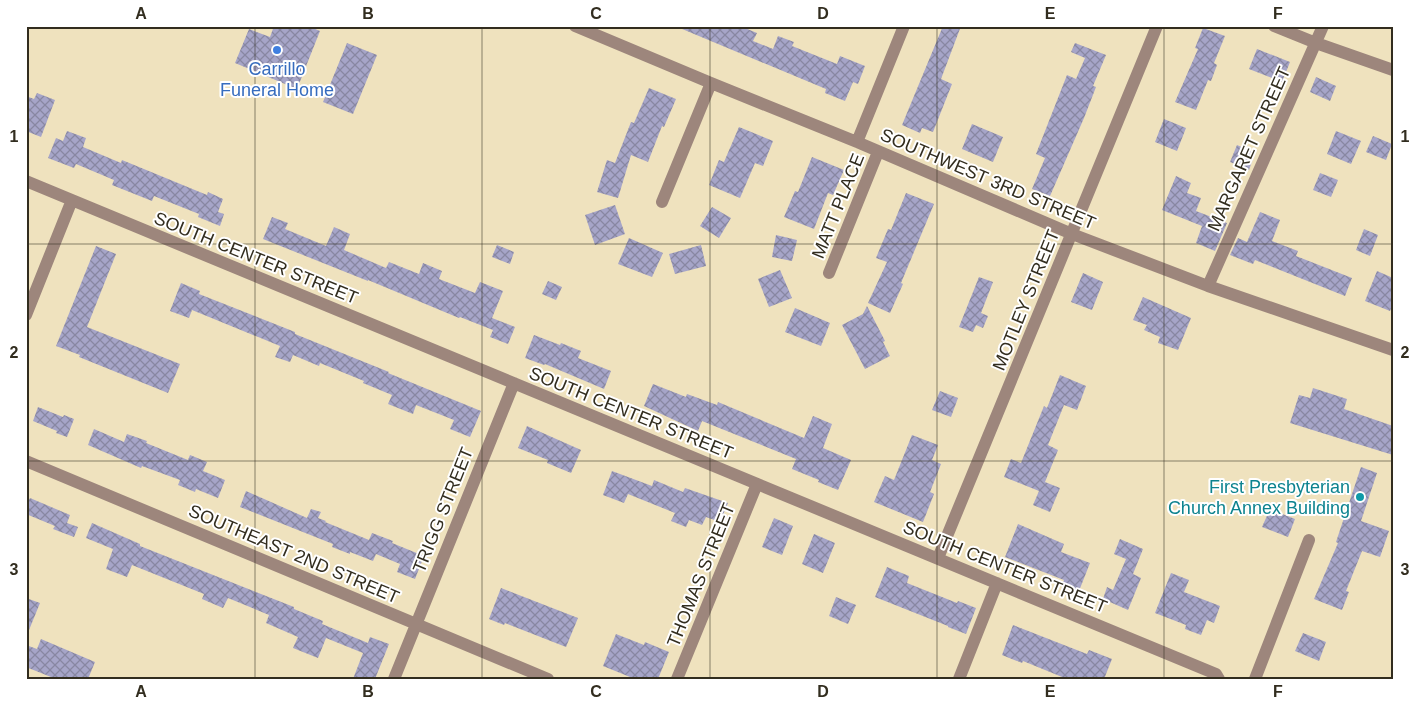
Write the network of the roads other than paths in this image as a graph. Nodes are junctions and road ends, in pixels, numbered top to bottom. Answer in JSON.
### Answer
{"nodes":[{"id":1,"x":575,"y":26,"type":"edge"},
{"id":2,"x":904,"y":26,"type":"edge"},
{"id":3,"x":1157,"y":26,"type":"edge"},
{"id":4,"x":1274,"y":26,"type":"edge"},
{"id":5,"x":1323,"y":26,"type":"edge"},
{"id":6,"x":1316,"y":43,"type":"junction"},
{"id":7,"x":1393,"y":70,"type":"edge"},
{"id":8,"x":711,"y":84,"type":"junction"},
{"id":9,"x":857,"y":142,"type":"junction"},
{"id":10,"x":878,"y":152,"type":"junction"},
{"id":11,"x":26,"y":181,"type":"edge"},
{"id":12,"x":72,"y":200,"type":"junction"},
{"id":13,"x":662,"y":202,"type":"dead end"},
{"id":14,"x":1072,"y":234,"type":"junction"},
{"id":15,"x":829,"y":272,"type":"dead end"},
{"id":16,"x":1208,"y":286,"type":"junction"},
{"id":17,"x":26,"y":315,"type":"edge"},
{"id":18,"x":1393,"y":350,"type":"edge"},
{"id":19,"x":514,"y":383,"type":"junction"},
{"id":20,"x":26,"y":461,"type":"edge"},
{"id":21,"x":757,"y":484,"type":"junction"},
{"id":22,"x":1309,"y":540,"type":"dead end"},
{"id":23,"x":938,"y":558,"type":"junction"},
{"id":24,"x":997,"y":583,"type":"junction"},
{"id":25,"x":416,"y":624,"type":"junction"},
{"id":26,"x":394,"y":679,"type":"edge"},
{"id":27,"x":548,"y":679,"type":"edge"},
{"id":28,"x":678,"y":679,"type":"edge"},
{"id":29,"x":959,"y":679,"type":"edge"},
{"id":30,"x":1219,"y":679,"type":"edge"},
{"id":31,"x":1256,"y":679,"type":"edge"}],
"edges":[{"from":1,"to":8,"type":"street","name":"SOUTHWEST 3RD STREET"},
{"from":2,"to":9,"type":"street"},
{"from":3,"to":14,"type":"street","name":"MOTLEY STREET"},
{"from":4,"to":6,"type":"street"},
{"from":5,"to":6,"type":"street","name":"MARGARET STREET"},
{"from":6,"to":7,"type":"street"},
{"from":6,"to":16,"type":"street","name":"MARGARET STREET"},
{"from":8,"to":9,"type":"street","name":"SOUTHWEST 3RD STREET"},
{"from":8,"to":13,"type":"street"},
{"from":9,"to":10,"type":"street","name":"SOUTHWEST 3RD STREET"},
{"from":10,"to":14,"type":"street","name":"SOUTHWEST 3RD STREET"},
{"from":10,"to":15,"type":"street","name":"MATT PLACE"},
{"from":11,"to":12,"type":"street","name":"SOUTH CENTER STREET"},
{"from":12,"to":17,"type":"street"},
{"from":12,"to":19,"type":"street","name":"SOUTH CENTER STREET"},
{"from":14,"to":16,"type":"street","name":"SOUTHWEST 3RD STREET"},
{"from":14,"to":23,"type":"street","name":"MOTLEY STREET"},
{"from":16,"to":18,"type":"street","name":"SOUTHWEST 3RD STREET"},
{"from":19,"to":21,"type":"street","name":"SOUTH CENTER STREET"},
{"from":19,"to":25,"type":"street","name":"TRIGG STREET"},
{"from":20,"to":25,"type":"street","name":"SOUTHEAST 2ND STREET"},
{"from":21,"to":23,"type":"street","name":"SOUTH CENTER STREET"},
{"from":21,"to":28,"type":"street","name":"THOMAS STREET"},
{"from":22,"to":31,"type":"street"},
{"from":23,"to":24,"type":"street","name":"SOUTH CENTER STREET"},
{"from":24,"to":29,"type":"street"},
{"from":24,"to":30,"type":"street","name":"SOUTH CENTER STREET"},
{"from":25,"to":26,"type":"street","name":"TRIGG STREET"},
{"from":25,"to":27,"type":"street","name":"SOUTHEAST 2ND STREET"}]}
